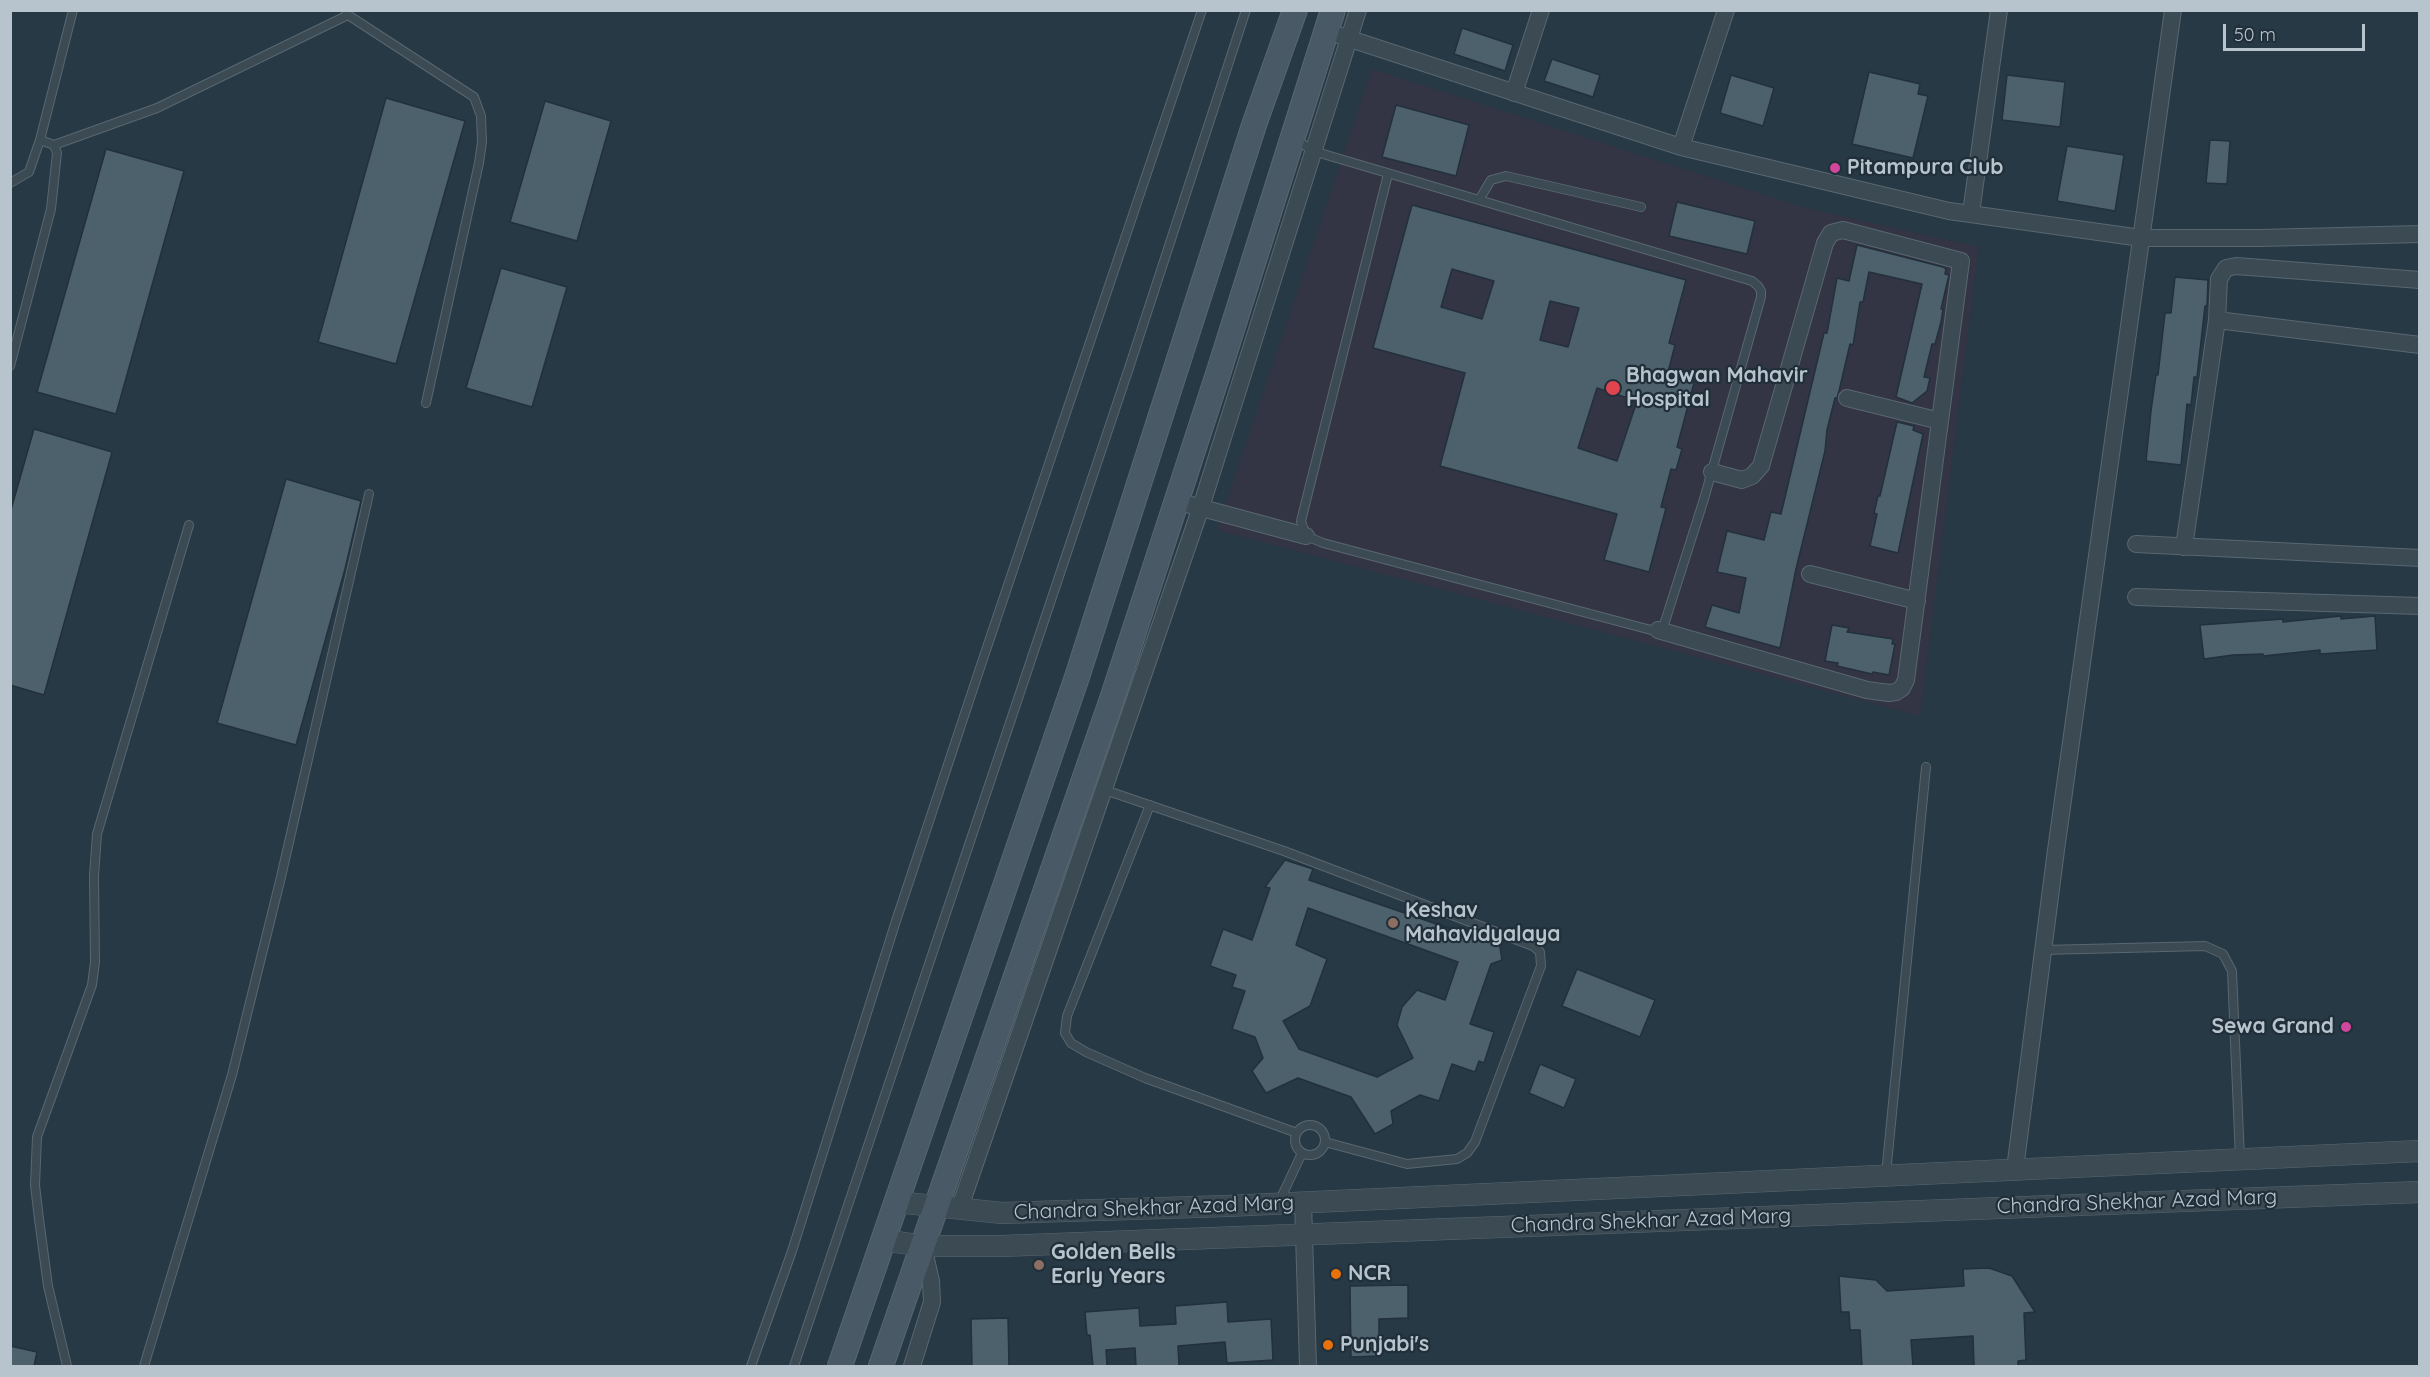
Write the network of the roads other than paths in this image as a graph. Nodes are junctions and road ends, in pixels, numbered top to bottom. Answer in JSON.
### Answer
{"nodes":[{"id":1,"x":73,"y":10,"type":"edge"},
{"id":2,"x":1202,"y":10,"type":"edge"},
{"id":3,"x":1246,"y":10,"type":"edge"},
{"id":4,"x":1295,"y":10,"type":"edge"},
{"id":5,"x":1358,"y":10,"type":"edge"},
{"id":6,"x":1541,"y":10,"type":"edge"},
{"id":7,"x":1726,"y":10,"type":"edge"},
{"id":8,"x":1999,"y":10,"type":"edge"},
{"id":9,"x":2173,"y":10,"type":"edge"},
{"id":10,"x":347,"y":13,"type":"edge"},
{"id":11,"x":1336,"y":27,"type":"edge"},
{"id":12,"x":1514,"y":93,"type":"junction"},
{"id":13,"x":1254,"y":125,"type":"junction"},
{"id":14,"x":1292,"y":138,"type":"junction"},
{"id":15,"x":40,"y":140,"type":"junction"},
{"id":16,"x":54,"y":145,"type":"junction"},
{"id":17,"x":1681,"y":147,"type":"junction"},
{"id":18,"x":1312,"y":151,"type":"junction"},
{"id":19,"x":1389,"y":174,"type":"junction"},
{"id":20,"x":10,"y":183,"type":"edge"},
{"id":21,"x":1479,"y":200,"type":"junction"},
{"id":22,"x":1641,"y":207,"type":"dead end"},
{"id":23,"x":1971,"y":213,"type":"junction"},
{"id":24,"x":2420,"y":234,"type":"edge"},
{"id":25,"x":2141,"y":237,"type":"junction"},
{"id":26,"x":2230,"y":238,"type":"junction"},
{"id":27,"x":2226,"y":268,"type":"junction"},
{"id":28,"x":2420,"y":280,"type":"edge"},
{"id":29,"x":2217,"y":320,"type":"junction"},
{"id":30,"x":2420,"y":345,"type":"edge"},
{"id":31,"x":10,"y":366,"type":"edge"},
{"id":32,"x":1847,"y":398,"type":"dead end"},
{"id":33,"x":426,"y":403,"type":"dead end"},
{"id":34,"x":1940,"y":421,"type":"junction"},
{"id":35,"x":1712,"y":472,"type":"junction"},
{"id":36,"x":369,"y":494,"type":"dead end"},
{"id":37,"x":1176,"y":501,"type":"junction"},
{"id":38,"x":1201,"y":507,"type":"junction"},
{"id":39,"x":189,"y":525,"type":"dead end"},
{"id":40,"x":1306,"y":536,"type":"junction"},
{"id":41,"x":2136,"y":544,"type":"dead end"},
{"id":42,"x":2184,"y":547,"type":"junction"},
{"id":43,"x":2420,"y":558,"type":"edge"},
{"id":44,"x":1810,"y":574,"type":"dead end"},
{"id":45,"x":2136,"y":597,"type":"dead end"},
{"id":46,"x":1917,"y":601,"type":"junction"},
{"id":47,"x":2420,"y":606,"type":"edge"},
{"id":48,"x":1658,"y":630,"type":"junction"},
{"id":49,"x":1926,"y":767,"type":"dead end"},
{"id":50,"x":1093,"y":786,"type":"junction"},
{"id":51,"x":1150,"y":805,"type":"junction"},
{"id":52,"x":2043,"y":950,"type":"junction"},
{"id":53,"x":1296,"y":1133,"type":"junction"},
{"id":54,"x":1325,"y":1142,"type":"junction"},
{"id":55,"x":2420,"y":1151,"type":"edge"},
{"id":56,"x":1302,"y":1153,"type":"junction"},
{"id":57,"x":2240,"y":1159,"type":"junction"},
{"id":58,"x":2015,"y":1169,"type":"junction"},
{"id":59,"x":1886,"y":1175,"type":"junction"},
{"id":60,"x":2420,"y":1192,"type":"edge"},
{"id":61,"x":896,"y":1202,"type":"junction"},
{"id":62,"x":1303,"y":1202,"type":"junction"},
{"id":63,"x":1278,"y":1204,"type":"junction"},
{"id":64,"x":948,"y":1209,"type":"junction"},
{"id":65,"x":1304,"y":1234,"type":"junction"},
{"id":66,"x":883,"y":1240,"type":"junction"},
{"id":67,"x":923,"y":1246,"type":"junction"},
{"id":68,"x":67,"y":1366,"type":"edge"},
{"id":69,"x":144,"y":1366,"type":"edge"},
{"id":70,"x":751,"y":1366,"type":"edge"},
{"id":71,"x":794,"y":1366,"type":"edge"},
{"id":72,"x":840,"y":1366,"type":"edge"},
{"id":73,"x":881,"y":1366,"type":"edge"},
{"id":74,"x":912,"y":1366,"type":"edge"},
{"id":75,"x":1308,"y":1366,"type":"edge"}],
"edges":[{"from":1,"to":15,"type":"lane"},
{"from":2,"to":70,"type":"lane"},
{"from":3,"to":71,"type":"lane"},
{"from":4,"to":13,"type":"main road"},
{"from":5,"to":11,"type":"street"},
{"from":6,"to":12,"type":"street"},
{"from":7,"to":17,"type":"street"},
{"from":8,"to":23,"type":"street"},
{"from":9,"to":25,"type":"street"},
{"from":10,"to":16,"type":"lane"},
{"from":10,"to":33,"type":"lane"},
{"from":11,"to":12,"type":"street"},
{"from":11,"to":14,"type":"main road"},
{"from":11,"to":18,"type":"street"},
{"from":12,"to":17,"type":"street"},
{"from":13,"to":14,"type":"main road"},
{"from":13,"to":61,"type":"main road"},
{"from":14,"to":18,"type":"lane"},
{"from":14,"to":37,"type":"main road"},
{"from":15,"to":16,"type":"lane"},
{"from":15,"to":20,"type":"lane"},
{"from":16,"to":31,"type":"lane"},
{"from":17,"to":23,"type":"street"},
{"from":18,"to":19,"type":"lane"},
{"from":18,"to":38,"type":"street"},
{"from":19,"to":21,"type":"lane"},
{"from":19,"to":40,"type":"lane"},
{"from":21,"to":22,"type":"lane"},
{"from":21,"to":35,"type":"lane"},
{"from":23,"to":25,"type":"street"},
{"from":24,"to":26,"type":"street"},
{"from":25,"to":26,"type":"street"},
{"from":25,"to":52,"type":"street"},
{"from":26,"to":27,"type":"street"},
{"from":27,"to":28,"type":"street"},
{"from":27,"to":29,"type":"street"},
{"from":29,"to":30,"type":"street"},
{"from":29,"to":42,"type":"street"},
{"from":32,"to":34,"type":"street"},
{"from":34,"to":35,"type":"street"},
{"from":34,"to":46,"type":"street"},
{"from":35,"to":48,"type":"lane"},
{"from":36,"to":69,"type":"lane"},
{"from":37,"to":38,"type":"street"},
{"from":37,"to":50,"type":"main road"},
{"from":38,"to":40,"type":"street"},
{"from":38,"to":50,"type":"street"},
{"from":39,"to":68,"type":"lane"},
{"from":40,"to":48,"type":"lane"},
{"from":41,"to":42,"type":"street"},
{"from":42,"to":43,"type":"street"},
{"from":44,"to":46,"type":"street"},
{"from":45,"to":47,"type":"street"},
{"from":46,"to":48,"type":"street"},
{"from":49,"to":59,"type":"lane"},
{"from":50,"to":51,"type":"lane"},
{"from":50,"to":64,"type":"main road"},
{"from":51,"to":53,"type":"lane"},
{"from":51,"to":54,"type":"lane"},
{"from":52,"to":57,"type":"lane"},
{"from":52,"to":58,"type":"street"},
{"from":53,"to":54,"type":"lane"},
{"from":53,"to":56,"type":"lane"},
{"from":54,"to":56,"type":"lane"},
{"from":55,"to":57,"type":"street","name":"Chandra Shekhar Azad Marg"},
{"from":56,"to":63,"type":"lane"},
{"from":57,"to":58,"type":"street","name":"Chandra Shekhar Azad Marg"},
{"from":58,"to":59,"type":"street","name":"Chandra Shekhar Azad Marg"},
{"from":59,"to":62,"type":"street","name":"Chandra Shekhar Azad Marg"},
{"from":60,"to":65,"type":"street","name":"Chandra Shekhar Azad Marg"},
{"from":61,"to":64,"type":"street","name":"Chandra Shekhar Azad Marg"},
{"from":61,"to":66,"type":"main road"},
{"from":62,"to":63,"type":"street","name":"Chandra Shekhar Azad Marg"},
{"from":62,"to":65,"type":"street"},
{"from":63,"to":64,"type":"street","name":"Chandra Shekhar Azad Marg"},
{"from":64,"to":67,"type":"main road"},
{"from":65,"to":67,"type":"street","name":"Chandra Shekhar Azad Marg"},
{"from":65,"to":75,"type":"street"},
{"from":66,"to":67,"type":"street","name":"Chandra Shekhar Azad Marg"},
{"from":66,"to":72,"type":"main road"},
{"from":67,"to":73,"type":"main road"},
{"from":67,"to":74,"type":"street"}]}
